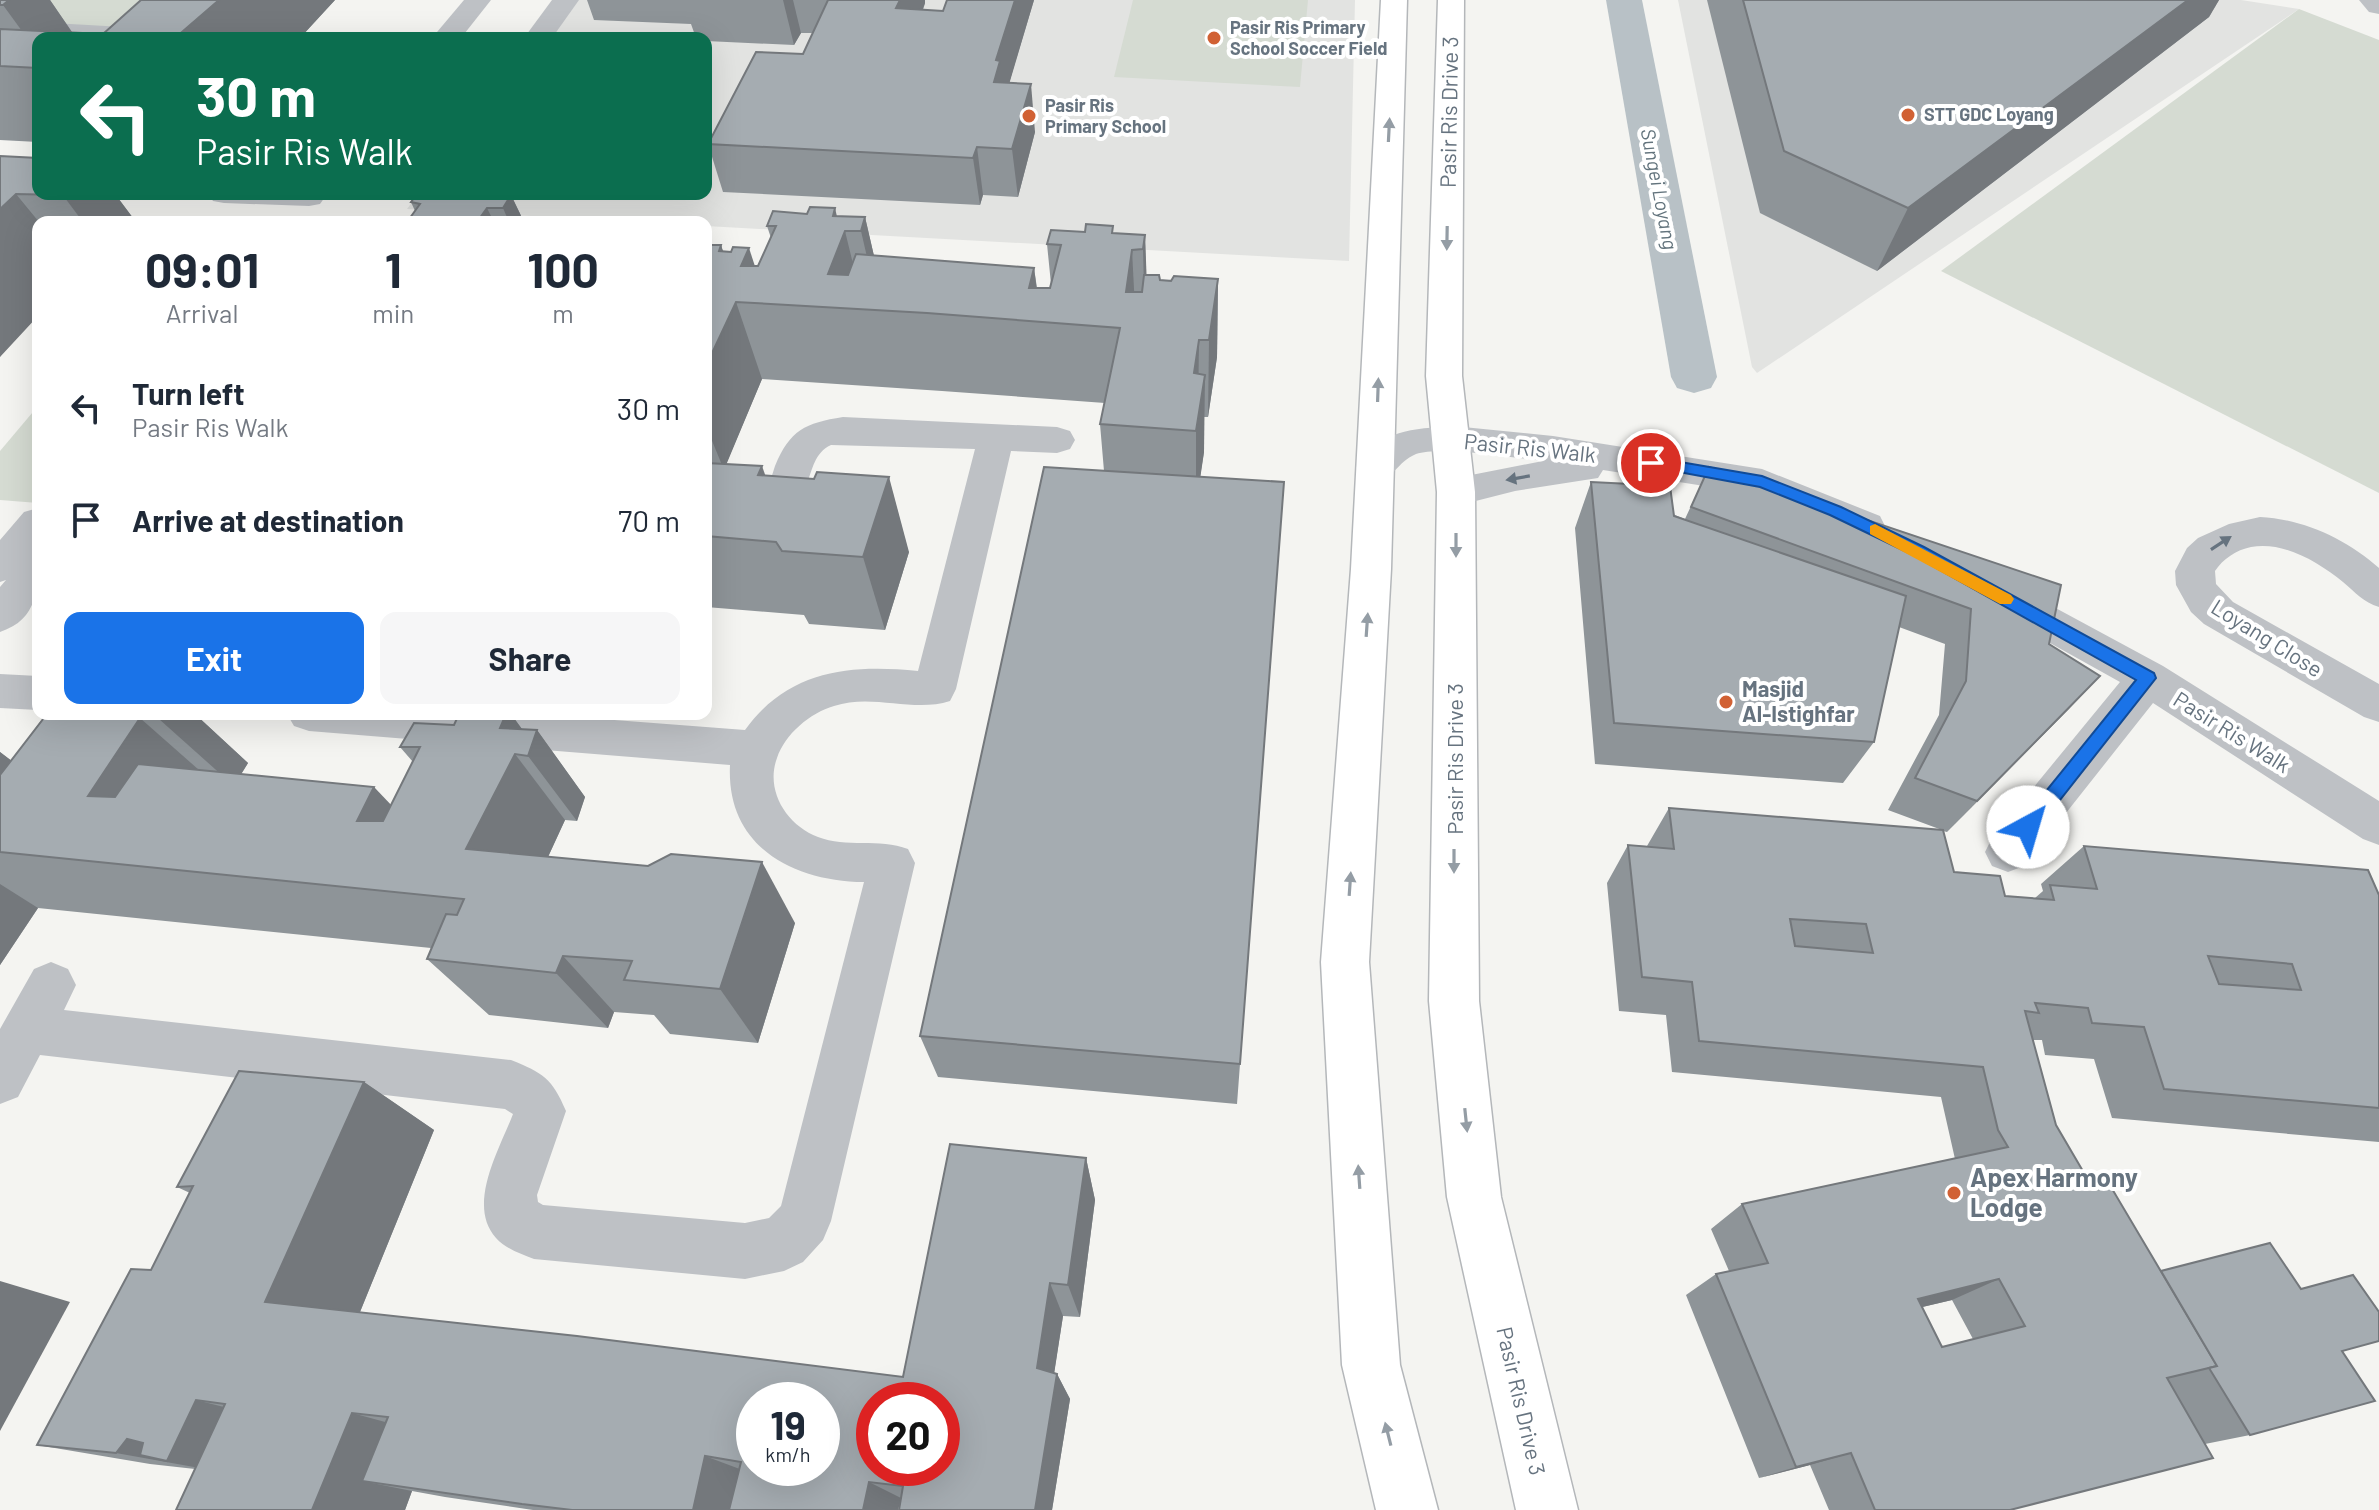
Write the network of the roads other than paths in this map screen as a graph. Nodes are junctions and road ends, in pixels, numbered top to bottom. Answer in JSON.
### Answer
{"nodes":[{"id":1,"x":478,"y":0,"type":"edge"},
{"id":2,"x":566,"y":0,"type":"edge"},
{"id":3,"x":1394,"y":0,"type":"edge"},
{"id":4,"x":1451,"y":0,"type":"edge"},
{"id":5,"x":2372,"y":0,"type":"edge"},
{"id":6,"x":2379,"y":6,"type":"edge"},
{"id":7,"x":0,"y":28,"type":"edge"},
{"id":8,"x":126,"y":32,"type":"edge"},
{"id":9,"x":451,"y":32,"type":"edge"},
{"id":10,"x":542,"y":32,"type":"edge"},
{"id":11,"x":307,"y":200,"type":"edge"},
{"id":12,"x":294,"y":216,"type":"edge"},
{"id":13,"x":996,"y":438,"type":"junction"},
{"id":14,"x":1453,"y":439,"type":"junction"},
{"id":15,"x":1057,"y":440,"type":"dead end"},
{"id":16,"x":1651,"y":463,"type":"junction"},
{"id":17,"x":1375,"y":468,"type":"junction"},
{"id":18,"x":1456,"y":492,"type":"junction"},
{"id":19,"x":712,"y":508,"type":"edge"},
{"id":20,"x":32,"y":529,"type":"edge"},
{"id":21,"x":1905,"y":544,"type":"edge"},
{"id":22,"x":0,"y":567,"type":"edge"},
{"id":23,"x":32,"y":576,"type":"edge"},
{"id":24,"x":1972,"y":581,"type":"edge"},
{"id":25,"x":2379,"y":592,"type":"edge"},
{"id":26,"x":0,"y":616,"type":"edge"},
{"id":27,"x":2148,"y":678,"type":"junction"},
{"id":28,"x":0,"y":691,"type":"edge"},
{"id":29,"x":32,"y":693,"type":"edge"},
{"id":30,"x":2379,"y":705,"type":"edge"},
{"id":31,"x":386,"y":720,"type":"edge"},
{"id":32,"x":756,"y":749,"type":"junction"},
{"id":33,"x":2379,"y":825,"type":"edge"},
{"id":34,"x":2008,"y":852,"type":"dead end"},
{"id":35,"x":51,"y":985,"type":"dead end"},
{"id":36,"x":29,"y":1030,"type":"junction"},
{"id":37,"x":0,"y":1079,"type":"edge"},
{"id":38,"x":1407,"y":1510,"type":"edge"},
{"id":39,"x":1547,"y":1510,"type":"edge"}],
"edges":[{"from":1,"to":9,"type":"street"},
{"from":2,"to":10,"type":"street"},
{"from":17,"to":3,"type":"main road","one_way":true},
{"from":4,"to":14,"type":"main road","name":"Pasir Ris Drive 3","one_way":true},
{"from":5,"to":6,"type":"street"},
{"from":7,"to":8,"type":"street"},
{"from":11,"to":12,"type":"street"},
{"from":13,"to":15,"type":"street"},
{"from":13,"to":19,"type":"street"},
{"from":13,"to":32,"type":"street"},
{"from":14,"to":16,"type":"street","name":"Pasir Ris Walk"},
{"from":14,"to":17,"type":"street","name":"Pasir Ris Walk"},
{"from":14,"to":18,"type":"main road","name":"Pasir Ris Drive 3"},
{"from":16,"to":18,"type":"street","one_way":true},
{"from":16,"to":21,"type":"street","name":"Pasir Ris Walk"},
{"from":38,"to":17,"type":"main road","one_way":true},
{"from":18,"to":39,"type":"main road","name":"Pasir Ris Drive 3","one_way":true},
{"from":20,"to":22,"type":"street"},
{"from":23,"to":26,"type":"street"},
{"from":24,"to":27,"type":"street","name":"Pasir Ris Walk"},
{"from":30,"to":25,"type":"street","name":"Loyang Close","one_way":true},
{"from":27,"to":33,"type":"street","name":"Pasir Ris Walk"},
{"from":27,"to":34,"type":"street"},
{"from":28,"to":29,"type":"street"},
{"from":31,"to":32,"type":"street"},
{"from":32,"to":36,"type":"street"},
{"from":35,"to":36,"type":"street"},
{"from":36,"to":37,"type":"street"}]}
